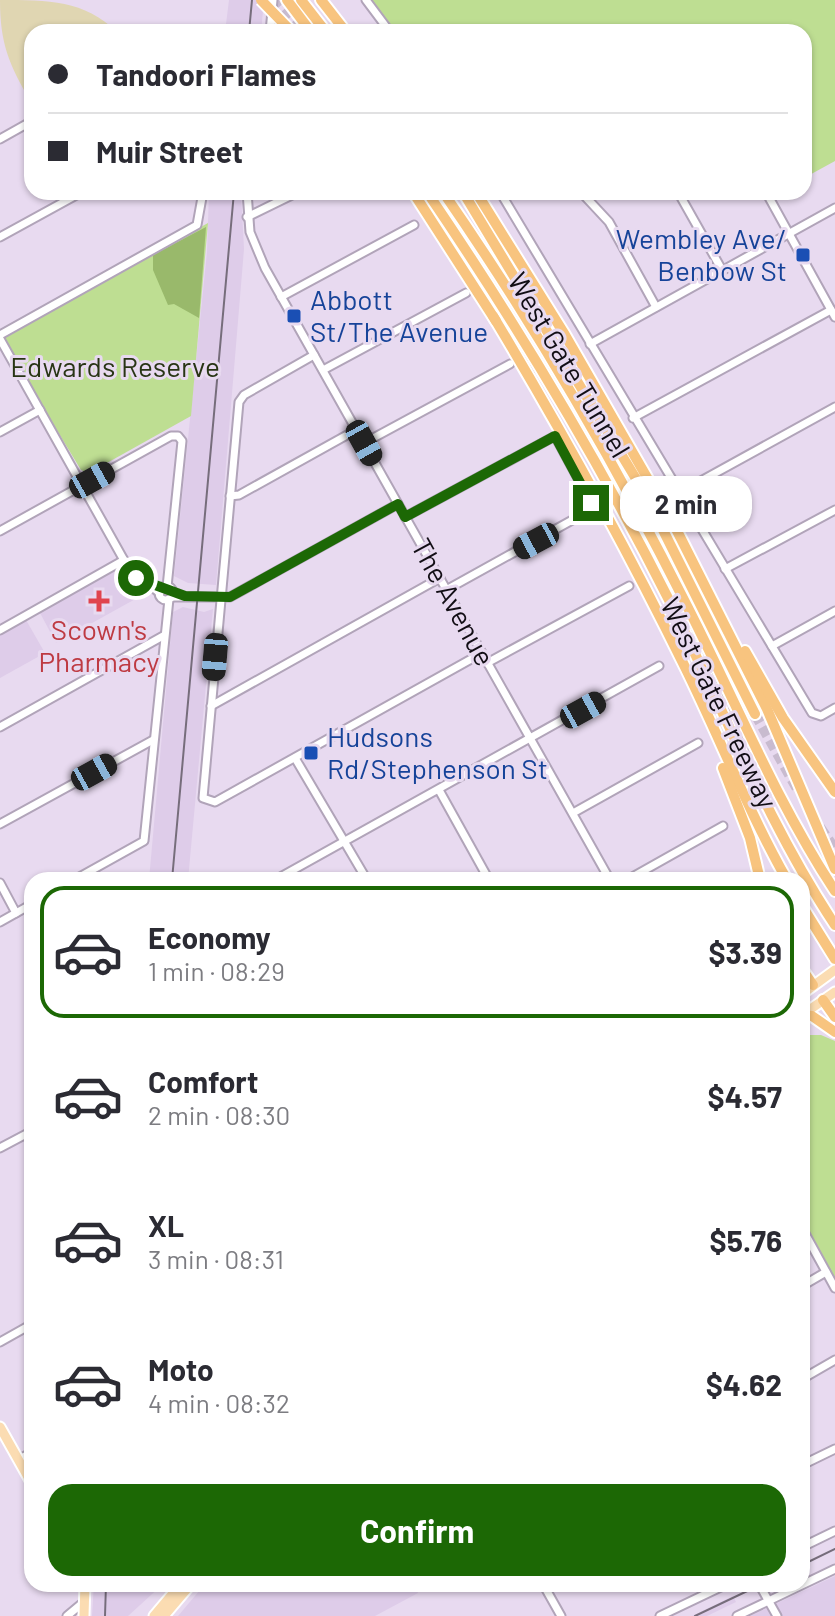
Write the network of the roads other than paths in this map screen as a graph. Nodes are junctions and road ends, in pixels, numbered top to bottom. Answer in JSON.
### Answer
{"nodes":[{"id":1,"x":261,"y":0,"type":"edge"},
{"id":2,"x":273,"y":0,"type":"edge"},
{"id":3,"x":287,"y":0,"type":"edge"},
{"id":4,"x":301,"y":0,"type":"edge"},
{"id":5,"x":321,"y":0,"type":"edge"},
{"id":6,"x":366,"y":0,"type":"edge"},
{"id":7,"x":271,"y":24,"type":"edge"},
{"id":8,"x":285,"y":24,"type":"edge"},
{"id":9,"x":305,"y":24,"type":"edge"},
{"id":10,"x":320,"y":24,"type":"edge"},
{"id":11,"x":340,"y":24,"type":"edge"},
{"id":12,"x":384,"y":24,"type":"edge"},
{"id":13,"x":24,"y":126,"type":"edge"},
{"id":14,"x":0,"y":139,"type":"edge"},
{"id":15,"x":67,"y":200,"type":"edge"},
{"id":16,"x":201,"y":200,"type":"edge"},
{"id":17,"x":247,"y":200,"type":"edge"},
{"id":18,"x":282,"y":200,"type":"edge"},
{"id":19,"x":418,"y":200,"type":"edge"},
{"id":20,"x":432,"y":200,"type":"edge"},
{"id":21,"x":448,"y":200,"type":"edge"},
{"id":22,"x":468,"y":200,"type":"edge"},
{"id":23,"x":481,"y":200,"type":"edge"},
{"id":24,"x":505,"y":200,"type":"edge"},
{"id":25,"x":588,"y":200,"type":"edge"},
{"id":26,"x":683,"y":200,"type":"edge"},
{"id":27,"x":770,"y":200,"type":"edge"},
{"id":28,"x":835,"y":208,"type":"edge"},
{"id":29,"x":247,"y":217,"type":"junction"},
{"id":30,"x":414,"y":225,"type":"dead end"},
{"id":31,"x":788,"y":233,"type":"junction"},
{"id":32,"x":0,"y":237,"type":"edge"},
{"id":33,"x":722,"y":270,"type":"junction"},
{"id":34,"x":466,"y":293,"type":"dead end"},
{"id":35,"x":281,"y":297,"type":"junction"},
{"id":36,"x":656,"y":307,"type":"junction"},
{"id":37,"x":833,"y":314,"type":"edge"},
{"id":38,"x":493,"y":316,"type":"junction"},
{"id":39,"x":0,"y":337,"type":"edge"},
{"id":40,"x":590,"y":344,"type":"junction"},
{"id":41,"x":314,"y":355,"type":"junction"},
{"id":42,"x":510,"y":364,"type":"dead end"},
{"id":43,"x":323,"y":370,"type":"junction"},
{"id":44,"x":835,"y":407,"type":"edge"},
{"id":45,"x":40,"y":410,"type":"junction"},
{"id":46,"x":633,"y":418,"type":"junction"},
{"id":47,"x":356,"y":430,"type":"junction"},
{"id":48,"x":0,"y":432,"type":"edge"},
{"id":49,"x":364,"y":443,"type":"junction"},
{"id":50,"x":605,"y":479,"type":"junction"},
{"id":51,"x":82,"y":485,"type":"junction"},
{"id":52,"x":679,"y":493,"type":"junction"},
{"id":53,"x":230,"y":496,"type":"junction"},
{"id":54,"x":398,"y":504,"type":"junction"},
{"id":55,"x":835,"y":510,"type":"edge"},
{"id":56,"x":405,"y":517,"type":"junction"},
{"id":57,"x":0,"y":531,"type":"edge"},
{"id":58,"x":124,"y":560,"type":"junction"},
{"id":59,"x":696,"y":566,"type":"junction"},
{"id":60,"x":725,"y":569,"type":"junction"},
{"id":61,"x":440,"y":578,"type":"junction"},
{"id":62,"x":629,"y":586,"type":"dead end"},
{"id":63,"x":446,"y":590,"type":"junction"},
{"id":64,"x":167,"y":594,"type":"junction"},
{"id":65,"x":220,"y":599,"type":"junction"},
{"id":66,"x":835,"y":611,"type":"edge"},
{"id":67,"x":664,"y":625,"type":"junction"},
{"id":68,"x":0,"y":630,"type":"edge"},
{"id":69,"x":163,"y":636,"type":"junction"},
{"id":70,"x":772,"y":646,"type":"junction"},
{"id":71,"x":482,"y":653,"type":"junction"},
{"id":72,"x":487,"y":663,"type":"junction"},
{"id":73,"x":659,"y":666,"type":"dead end"},
{"id":74,"x":211,"y":706,"type":"junction"},
{"id":75,"x":835,"y":708,"type":"edge"},
{"id":76,"x":755,"y":714,"type":"tunnel mouth"},
{"id":77,"x":0,"y":727,"type":"edge"},
{"id":78,"x":153,"y":740,"type":"junction"},
{"id":79,"x":529,"y":740,"type":"junction"},
{"id":80,"x":698,"y":743,"type":"dead end"},
{"id":81,"x":786,"y":755,"type":"junction"},
{"id":82,"x":295,"y":758,"type":"junction"},
{"id":83,"x":439,"y":790,"type":"junction"},
{"id":84,"x":835,"y":792,"type":"edge"},
{"id":85,"x":573,"y":813,"type":"junction"},
{"id":86,"x":0,"y":824,"type":"edge"},
{"id":87,"x":723,"y":826,"type":"dead end"},
{"id":88,"x":344,"y":842,"type":"junction"},
{"id":89,"x":835,"y":853,"type":"edge"},
{"id":90,"x":835,"y":869,"type":"edge"},
{"id":91,"x":88,"y":872,"type":"edge"},
{"id":92,"x":290,"y":872,"type":"edge"},
{"id":93,"x":362,"y":872,"type":"edge"},
{"id":94,"x":485,"y":872,"type":"edge"},
{"id":95,"x":606,"y":872,"type":"edge"},
{"id":96,"x":641,"y":872,"type":"edge"},
{"id":97,"x":758,"y":872,"type":"edge"},
{"id":98,"x":783,"y":872,"type":"edge"},
{"id":99,"x":805,"y":872,"type":"edge"},
{"id":100,"x":810,"y":880,"type":"edge"},
{"id":101,"x":0,"y":883,"type":"edge"},
{"id":102,"x":835,"y":891,"type":"edge"},
{"id":103,"x":24,"y":908,"type":"edge"},
{"id":104,"x":16,"y":913,"type":"junction"},
{"id":105,"x":810,"y":919,"type":"edge"},
{"id":106,"x":0,"y":922,"type":"edge"},
{"id":107,"x":835,"y":925,"type":"edge"},
{"id":108,"x":835,"y":959,"type":"edge"},
{"id":109,"x":835,"y":970,"type":"edge"},
{"id":110,"x":810,"y":981,"type":"edge"},
{"id":111,"x":813,"y":985,"type":"junction"},
{"id":112,"x":810,"y":987,"type":"edge"},
{"id":113,"x":835,"y":992,"type":"edge"},
{"id":114,"x":823,"y":1000,"type":"junction"},
{"id":115,"x":810,"y":1009,"type":"edge"},
{"id":116,"x":810,"y":1016,"type":"edge"},
{"id":117,"x":835,"y":1017,"type":"edge"},
{"id":118,"x":835,"y":1032,"type":"edge"},
{"id":119,"x":24,"y":1135,"type":"edge"},
{"id":120,"x":0,"y":1148,"type":"edge"},
{"id":121,"x":810,"y":1243,"type":"edge"},
{"id":122,"x":826,"y":1272,"type":"junction"},
{"id":123,"x":810,"y":1281,"type":"edge"},
{"id":124,"x":835,"y":1288,"type":"edge"},
{"id":125,"x":24,"y":1328,"type":"edge"},
{"id":126,"x":0,"y":1342,"type":"edge"},
{"id":127,"x":835,"y":1360,"type":"edge"},
{"id":128,"x":810,"y":1374,"type":"edge"},
{"id":129,"x":0,"y":1427,"type":"edge"},
{"id":130,"x":835,"y":1449,"type":"edge"},
{"id":131,"x":24,"y":1457,"type":"edge"},
{"id":132,"x":18,"y":1460,"type":"junction"},
{"id":133,"x":810,"y":1461,"type":"edge"},
{"id":134,"x":24,"y":1470,"type":"edge"},
{"id":135,"x":835,"y":1531,"type":"edge"},
{"id":136,"x":810,"y":1543,"type":"edge"},
{"id":137,"x":835,"y":1569,"type":"edge"},
{"id":138,"x":810,"y":1581,"type":"edge"},
{"id":139,"x":85,"y":1592,"type":"edge"},
{"id":140,"x":174,"y":1592,"type":"edge"},
{"id":141,"x":184,"y":1592,"type":"edge"},
{"id":142,"x":548,"y":1592,"type":"edge"},
{"id":143,"x":710,"y":1592,"type":"edge"},
{"id":144,"x":764,"y":1592,"type":"edge"},
{"id":145,"x":785,"y":1592,"type":"edge"},
{"id":146,"x":768,"y":1600,"type":"junction"},
{"id":147,"x":85,"y":1601,"type":"junction"},
{"id":148,"x":67,"y":1616,"type":"edge"},
{"id":149,"x":84,"y":1616,"type":"edge"},
{"id":150,"x":154,"y":1616,"type":"edge"},
{"id":151,"x":164,"y":1616,"type":"edge"},
{"id":152,"x":561,"y":1616,"type":"edge"},
{"id":153,"x":660,"y":1616,"type":"edge"},
{"id":154,"x":737,"y":1616,"type":"edge"},
{"id":155,"x":777,"y":1616,"type":"edge"}],
"edges":[{"from":1,"to":8,"type":"highway","bridge":true},
{"from":2,"to":7,"type":"street"},
{"from":3,"to":9,"type":"highway"},
{"from":4,"to":10,"type":"highway"},
{"from":5,"to":11,"type":"highway"},
{"from":6,"to":12,"type":"street"},
{"from":13,"to":14,"type":"street"},
{"from":15,"to":32,"type":"street"},
{"from":16,"to":39,"type":"street"},
{"from":17,"to":29,"type":"street","name":"The Avenue"},
{"from":18,"to":29,"type":"street"},
{"from":19,"to":38,"type":"highway"},
{"from":20,"to":50,"type":"highway"},
{"from":21,"to":102,"type":"highway"},
{"from":22,"to":76,"type":"highway","name":"West Gate Tunnel"},
{"from":23,"to":59,"type":"highway"},
{"from":24,"to":40,"type":"street"},
{"from":25,"to":36,"type":"street"},
{"from":26,"to":33,"type":"street"},
{"from":27,"to":31,"type":"street"},
{"from":28,"to":31,"type":"street"},
{"from":29,"to":35,"type":"street","name":"The Avenue"},
{"from":30,"to":35,"type":"street"},
{"from":31,"to":33,"type":"street"},
{"from":31,"to":37,"type":"street"},
{"from":33,"to":36,"type":"street"},
{"from":34,"to":43,"type":"street"},
{"from":35,"to":41,"type":"street","name":"The Avenue"},
{"from":36,"to":40,"type":"street"},
{"from":37,"to":46,"type":"street"},
{"from":38,"to":50,"type":"highway"},
{"from":38,"to":67,"type":"highway"},
{"from":39,"to":45,"type":"street"},
{"from":40,"to":46,"type":"street"},
{"from":41,"to":43,"type":"street","name":"The Avenue"},
{"from":41,"to":53,"type":"street"},
{"from":42,"to":49,"type":"street"},
{"from":43,"to":47,"type":"street","name":"The Avenue"},
{"from":44,"to":52,"type":"street"},
{"from":45,"to":48,"type":"street"},
{"from":45,"to":51,"type":"street"},
{"from":46,"to":52,"type":"street"},
{"from":47,"to":49,"type":"street","name":"The Avenue"},
{"from":47,"to":53,"type":"street"},
{"from":49,"to":54,"type":"street","name":"The Avenue"},
{"from":50,"to":99,"type":"highway","name":"West Gate Freeway"},
{"from":51,"to":57,"type":"street"},
{"from":51,"to":58,"type":"street"},
{"from":51,"to":64,"type":"street"},
{"from":52,"to":60,"type":"street"},
{"from":53,"to":65,"type":"street"},
{"from":54,"to":56,"type":"street","name":"The Avenue"},
{"from":54,"to":65,"type":"street"},
{"from":55,"to":60,"type":"street"},
{"from":56,"to":61,"type":"street","name":"The Avenue"},
{"from":56,"to":63,"type":"street"},
{"from":58,"to":64,"type":"street"},
{"from":58,"to":68,"type":"street"},
{"from":59,"to":81,"type":"highway"},
{"from":59,"to":84,"type":"highway"},
{"from":60,"to":70,"type":"street"},
{"from":61,"to":63,"type":"street","name":"The Avenue"},
{"from":61,"to":74,"type":"street"},
{"from":62,"to":72,"type":"street"},
{"from":63,"to":71,"type":"street","name":"The Avenue"},
{"from":64,"to":65,"type":"street"},
{"from":64,"to":69,"type":"street"},
{"from":65,"to":74,"type":"street"},
{"from":66,"to":70,"type":"street"},
{"from":67,"to":97,"type":"highway"},
{"from":67,"to":98,"type":"highway"},
{"from":69,"to":77,"type":"street"},
{"from":69,"to":78,"type":"street"},
{"from":70,"to":75,"type":"street"},
{"from":71,"to":72,"type":"street","name":"The Avenue"},
{"from":71,"to":82,"type":"street"},
{"from":72,"to":79,"type":"street","name":"The Avenue"},
{"from":73,"to":79,"type":"street"},
{"from":74,"to":82,"type":"street"},
{"from":78,"to":86,"type":"street"},
{"from":78,"to":91,"type":"street"},
{"from":79,"to":83,"type":"street"},
{"from":79,"to":85,"type":"street","name":"The Avenue"},
{"from":80,"to":85,"type":"street"},
{"from":81,"to":89,"type":"highway"},
{"from":81,"to":90,"type":"highway"},
{"from":82,"to":88,"type":"street"},
{"from":83,"to":88,"type":"street"},
{"from":83,"to":94,"type":"street"},
{"from":85,"to":95,"type":"street","name":"The Avenue"},
{"from":87,"to":96,"type":"street"},
{"from":88,"to":92,"type":"street"},
{"from":88,"to":93,"type":"street"},
{"from":100,"to":107,"type":"highway","name":"West Gate Freeway"},
{"from":101,"to":104,"type":"street"},
{"from":103,"to":104,"type":"street"},
{"from":104,"to":106,"type":"street"},
{"from":105,"to":108,"type":"highway"},
{"from":109,"to":111,"type":"main road"},
{"from":110,"to":111,"type":"highway"},
{"from":111,"to":112,"type":"main road"},
{"from":111,"to":114,"type":"main road"},
{"from":113,"to":114,"type":"main road"},
{"from":114,"to":115,"type":"main road"},
{"from":114,"to":117,"type":"highway"},
{"from":116,"to":118,"type":"highway"},
{"from":119,"to":120,"type":"street"},
{"from":121,"to":122,"type":"street"},
{"from":122,"to":123,"type":"street"},
{"from":122,"to":124,"type":"street"},
{"from":125,"to":126,"type":"street"},
{"from":127,"to":128,"type":"street"},
{"from":129,"to":132,"type":"main road"},
{"from":130,"to":133,"type":"street"},
{"from":131,"to":132,"type":"street"},
{"from":132,"to":134,"type":"main road"},
{"from":135,"to":136,"type":"street"},
{"from":137,"to":138,"type":"street"},
{"from":139,"to":147,"type":"main road"},
{"from":140,"to":150,"type":"main road"},
{"from":141,"to":151,"type":"main road"},
{"from":142,"to":152,"type":"street"},
{"from":143,"to":153,"type":"street"},
{"from":144,"to":146,"type":"street"},
{"from":145,"to":146,"type":"street"},
{"from":146,"to":154,"type":"street"},
{"from":146,"to":155,"type":"street"},
{"from":147,"to":148,"type":"street"},
{"from":147,"to":149,"type":"main road"}]}
